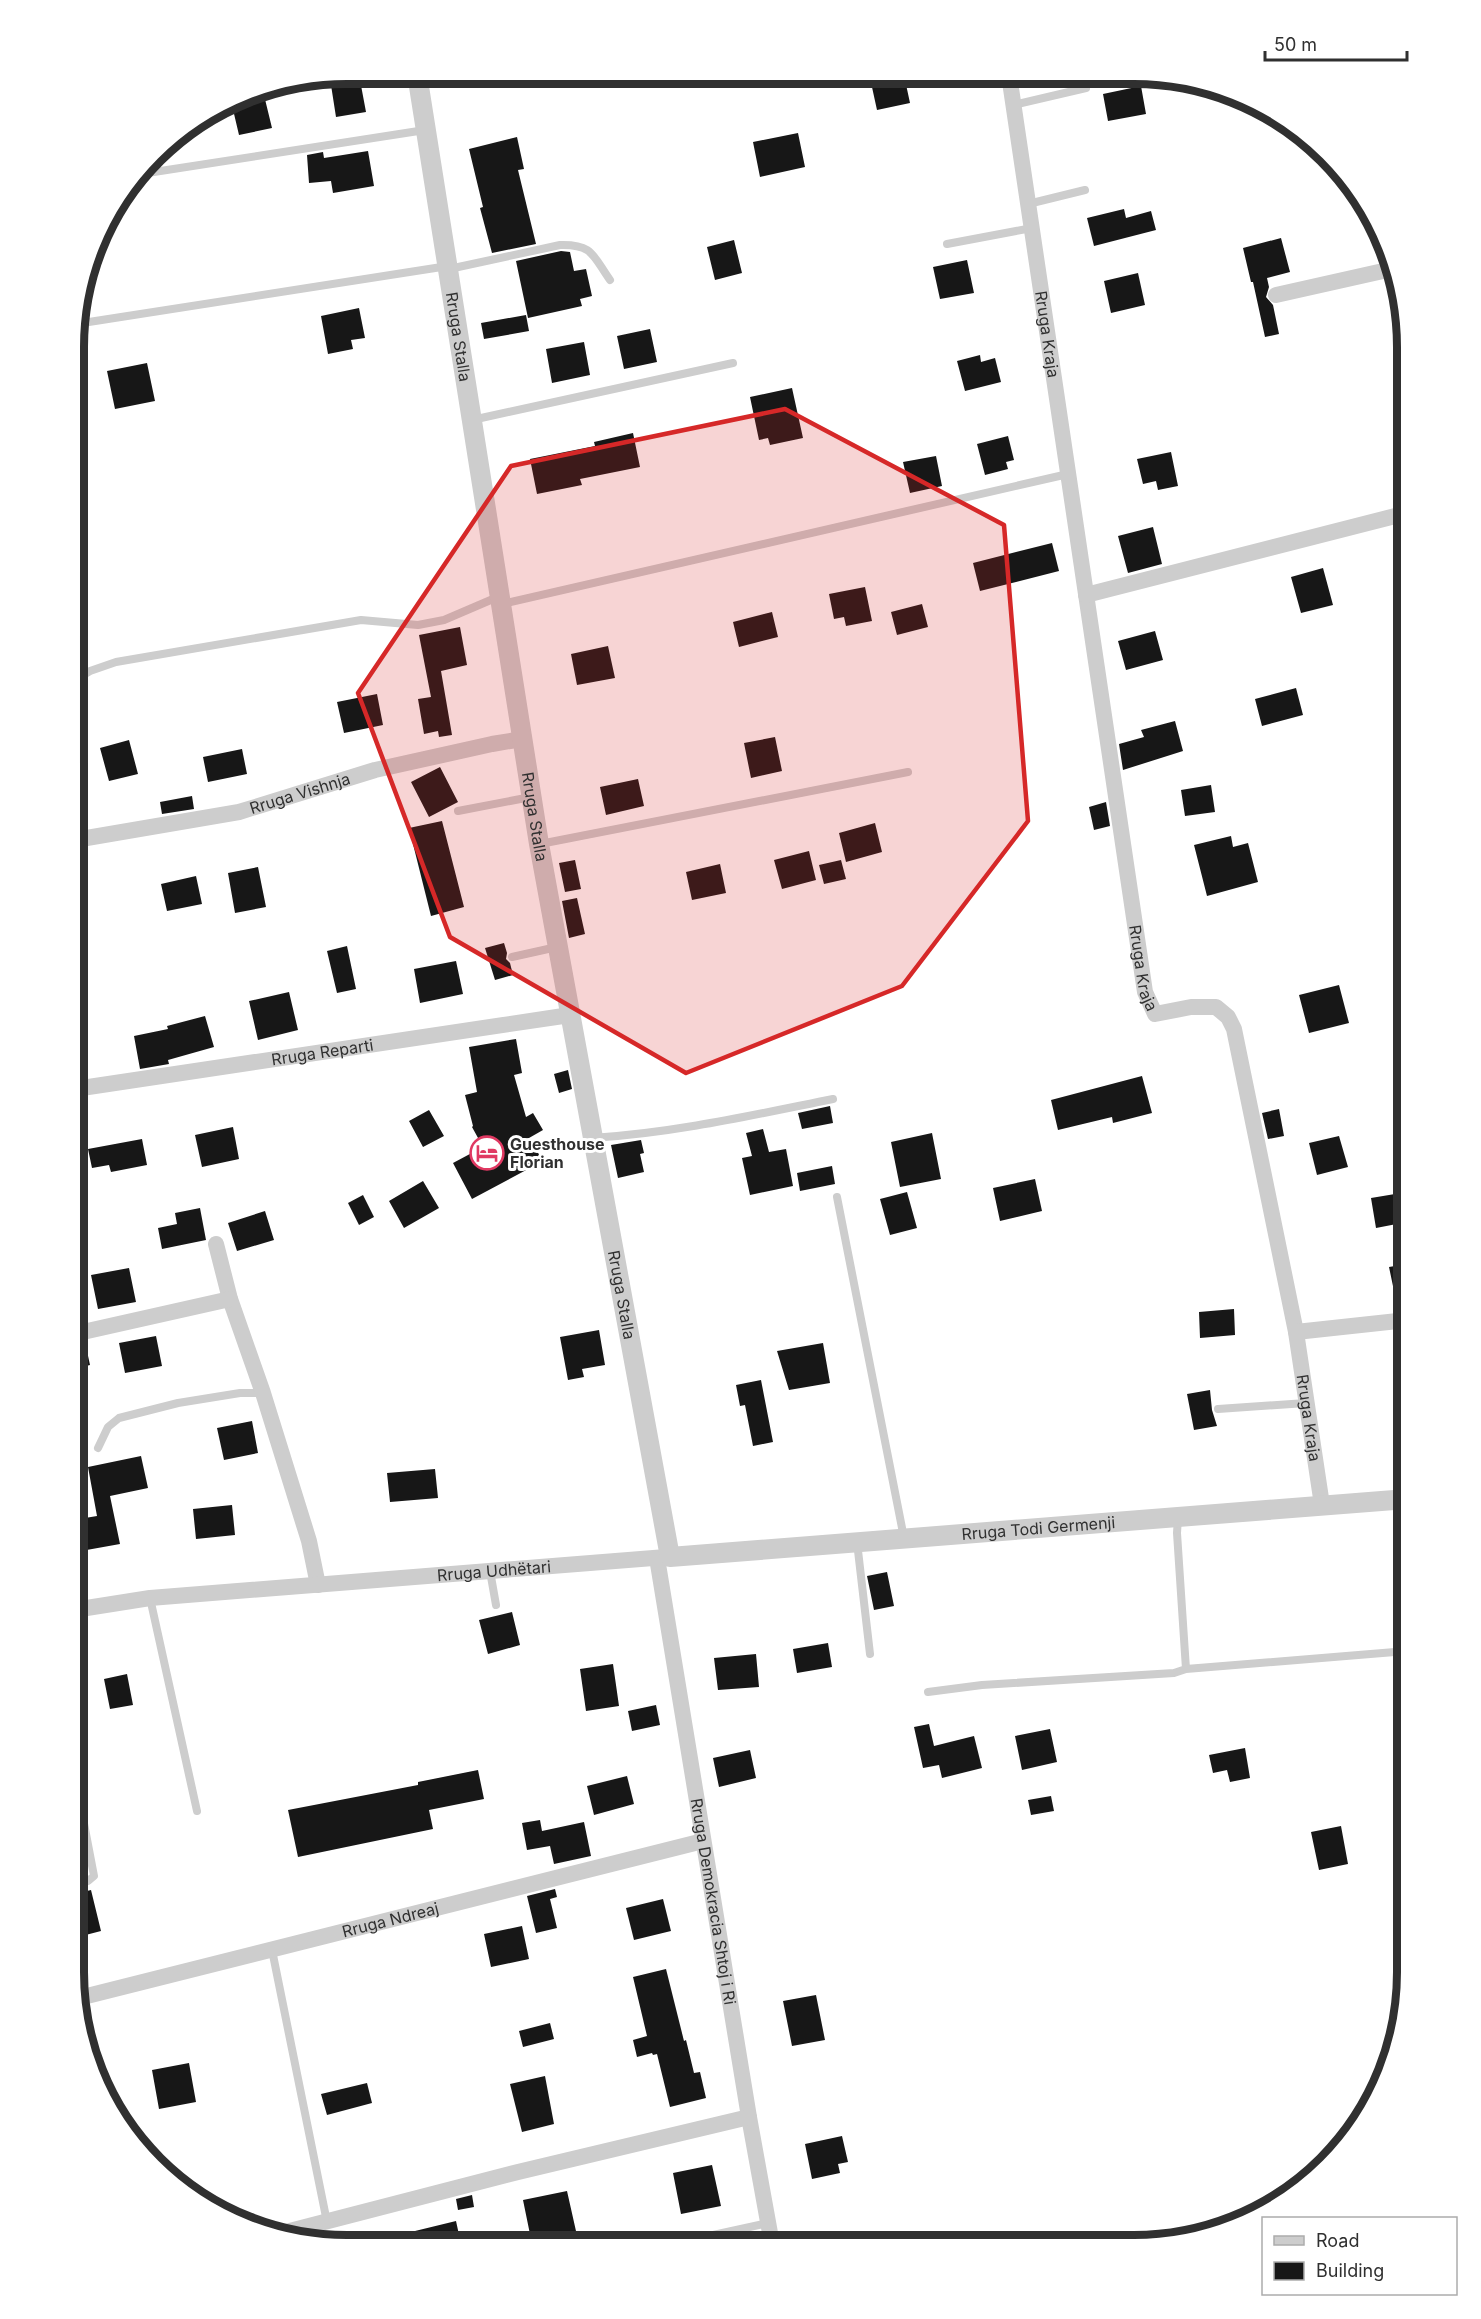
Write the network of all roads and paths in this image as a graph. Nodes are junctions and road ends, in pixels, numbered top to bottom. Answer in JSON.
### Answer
{"nodes":[{"id":1,"x":419,"y":84,"type":"edge"},
{"id":2,"x":1010,"y":84,"type":"edge"},
{"id":3,"x":1086,"y":88,"type":"dead end"},
{"id":4,"x":1013,"y":105,"type":"junction"},
{"id":5,"x":426,"y":130,"type":"junction"},
{"id":6,"x":149,"y":173,"type":"edge"},
{"id":7,"x":1085,"y":190,"type":"dead end"},
{"id":8,"x":1028,"y":204,"type":"junction"},
{"id":9,"x":1032,"y":228,"type":"junction"},
{"id":10,"x":947,"y":244,"type":"dead end"},
{"id":11,"x":448,"y":267,"type":"junction"},
{"id":12,"x":1386,"y":271,"type":"edge"},
{"id":13,"x":610,"y":280,"type":"dead end"},
{"id":14,"x":1276,"y":295,"type":"dead end"},
{"id":15,"x":85,"y":323,"type":"edge"},
{"id":16,"x":733,"y":363,"type":"dead end"},
{"id":17,"x":472,"y":420,"type":"junction"},
{"id":18,"x":1068,"y":474,"type":"junction"},
{"id":19,"x":1397,"y":516,"type":"edge"},
{"id":20,"x":1086,"y":595,"type":"junction"},
{"id":21,"x":501,"y":600,"type":"junction"},
{"id":22,"x":84,"y":675,"type":"edge"},
{"id":23,"x":522,"y":739,"type":"junction"},
{"id":24,"x":908,"y":772,"type":"dead end"},
{"id":25,"x":531,"y":797,"type":"junction"},
{"id":26,"x":458,"y":811,"type":"dead end"},
{"id":27,"x":84,"y":838,"type":"edge"},
{"id":28,"x":539,"y":844,"type":"junction"},
{"id":29,"x":557,"y":947,"type":"junction"},
{"id":30,"x":512,"y":957,"type":"dead end"},
{"id":31,"x":570,"y":1015,"type":"junction"},
{"id":32,"x":84,"y":1088,"type":"edge"},
{"id":33,"x":833,"y":1099,"type":"dead end"},
{"id":34,"x":592,"y":1138,"type":"junction"},
{"id":35,"x":837,"y":1197,"type":"dead end"},
{"id":36,"x":216,"y":1244,"type":"dead end"},
{"id":37,"x":230,"y":1299,"type":"junction"},
{"id":38,"x":1397,"y":1321,"type":"edge"},
{"id":39,"x":84,"y":1332,"type":"edge"},
{"id":40,"x":1296,"y":1332,"type":"junction"},
{"id":41,"x":263,"y":1393,"type":"junction"},
{"id":42,"x":1306,"y":1403,"type":"junction"},
{"id":43,"x":1218,"y":1409,"type":"dead end"},
{"id":44,"x":98,"y":1448,"type":"dead end"},
{"id":45,"x":1397,"y":1499,"type":"edge"},
{"id":46,"x":1322,"y":1505,"type":"junction"},
{"id":47,"x":1178,"y":1517,"type":"junction"},
{"id":48,"x":904,"y":1538,"type":"junction"},
{"id":49,"x":857,"y":1542,"type":"junction"},
{"id":50,"x":664,"y":1557,"type":"junction"},
{"id":51,"x":490,"y":1571,"type":"junction"},
{"id":52,"x":318,"y":1585,"type":"junction"},
{"id":53,"x":150,"y":1598,"type":"junction"},
{"id":54,"x":496,"y":1605,"type":"dead end"},
{"id":55,"x":84,"y":1608,"type":"edge"},
{"id":56,"x":1397,"y":1651,"type":"edge"},
{"id":57,"x":870,"y":1654,"type":"dead end"},
{"id":58,"x":1186,"y":1669,"type":"junction"},
{"id":59,"x":928,"y":1692,"type":"dead end"},
{"id":60,"x":197,"y":1811,"type":"dead end"},
{"id":61,"x":84,"y":1824,"type":"edge"},
{"id":62,"x":703,"y":1841,"type":"junction"},
{"id":63,"x":84,"y":1882,"type":"edge"},
{"id":64,"x":273,"y":1950,"type":"junction"},
{"id":65,"x":85,"y":1996,"type":"edge"},
{"id":66,"x":749,"y":2117,"type":"junction"},
{"id":67,"x":327,"y":2222,"type":"junction"},
{"id":68,"x":768,"y":2223,"type":"junction"},
{"id":69,"x":295,"y":2230,"type":"edge"},
{"id":70,"x":713,"y":2235,"type":"edge"},
{"id":71,"x":770,"y":2235,"type":"edge"}],
"edges":[{"from":1,"to":5,"type":"street","name":"Rruga Stalla"},
{"from":2,"to":4,"type":"street","name":"Rruga Kraja"},
{"from":3,"to":4,"type":"lane"},
{"from":4,"to":8,"type":"street","name":"Rruga Kraja"},
{"from":5,"to":6,"type":"lane"},
{"from":5,"to":11,"type":"street","name":"Rruga Stalla"},
{"from":7,"to":8,"type":"lane"},
{"from":8,"to":9,"type":"street","name":"Rruga Kraja"},
{"from":9,"to":10,"type":"lane"},
{"from":9,"to":18,"type":"street","name":"Rruga Kraja"},
{"from":11,"to":13,"type":"lane"},
{"from":11,"to":15,"type":"lane"},
{"from":11,"to":17,"type":"street","name":"Rruga Stalla"},
{"from":12,"to":14,"type":"street"},
{"from":16,"to":17,"type":"lane"},
{"from":17,"to":21,"type":"street","name":"Rruga Stalla"},
{"from":18,"to":20,"type":"street","name":"Rruga Kraja"},
{"from":18,"to":21,"type":"lane"},
{"from":19,"to":20,"type":"street"},
{"from":20,"to":40,"type":"street","name":"Rruga Kraja"},
{"from":21,"to":22,"type":"lane"},
{"from":21,"to":23,"type":"street","name":"Rruga Stalla"},
{"from":23,"to":25,"type":"street","name":"Rruga Stalla"},
{"from":23,"to":27,"type":"street","name":"Rruga Vishnja"},
{"from":24,"to":28,"type":"lane"},
{"from":25,"to":26,"type":"lane"},
{"from":25,"to":28,"type":"street","name":"Rruga Stalla"},
{"from":28,"to":29,"type":"street","name":"Rruga Stalla"},
{"from":29,"to":30,"type":"lane"},
{"from":29,"to":31,"type":"street","name":"Rruga Stalla"},
{"from":31,"to":32,"type":"street","name":"Rruga Reparti"},
{"from":31,"to":34,"type":"street","name":"Rruga Stalla"},
{"from":33,"to":34,"type":"lane"},
{"from":34,"to":50,"type":"street","name":"Rruga Stalla"},
{"from":35,"to":48,"type":"lane"},
{"from":36,"to":37,"type":"street"},
{"from":37,"to":39,"type":"street"},
{"from":37,"to":41,"type":"street"},
{"from":38,"to":40,"type":"street"},
{"from":40,"to":42,"type":"street","name":"Rruga Kraja"},
{"from":41,"to":44,"type":"lane"},
{"from":41,"to":52,"type":"street"},
{"from":42,"to":43,"type":"lane"},
{"from":42,"to":46,"type":"street","name":"Rruga Kraja"},
{"from":45,"to":46,"type":"street","name":"Rruga Todi Germenji"},
{"from":46,"to":47,"type":"street","name":"Rruga Todi Germenji"},
{"from":47,"to":48,"type":"street","name":"Rruga Todi Germenji"},
{"from":47,"to":58,"type":"lane"},
{"from":48,"to":49,"type":"street","name":"Rruga Todi Germenji"},
{"from":49,"to":50,"type":"street","name":"Rruga Todi Germenji"},
{"from":49,"to":57,"type":"lane"},
{"from":50,"to":51,"type":"street","name":"Rruga Udhëtari"},
{"from":50,"to":62,"type":"street","name":"Rruga Demokracia Shtoj i Ri"},
{"from":51,"to":52,"type":"street","name":"Rruga Udhëtari"},
{"from":51,"to":54,"type":"lane"},
{"from":52,"to":53,"type":"street","name":"Rruga Udhëtari"},
{"from":53,"to":55,"type":"street","name":"Rruga Udhëtari"},
{"from":53,"to":60,"type":"lane"},
{"from":56,"to":58,"type":"lane"},
{"from":58,"to":59,"type":"lane"},
{"from":61,"to":63,"type":"lane"},
{"from":62,"to":64,"type":"street","name":"Rruga Ndreaj"},
{"from":62,"to":66,"type":"street","name":"Rruga Demokracia Shtoj i Ri"},
{"from":64,"to":65,"type":"street","name":"Rruga Ndreaj"},
{"from":64,"to":67,"type":"lane"},
{"from":66,"to":67,"type":"street"},
{"from":66,"to":68,"type":"street","name":"Rruga Demokracia Shtoj i Ri"},
{"from":67,"to":69,"type":"street"},
{"from":68,"to":70,"type":"lane"},
{"from":68,"to":71,"type":"street","name":"Rruga Demokracia Shtoj i Ri"}]}
